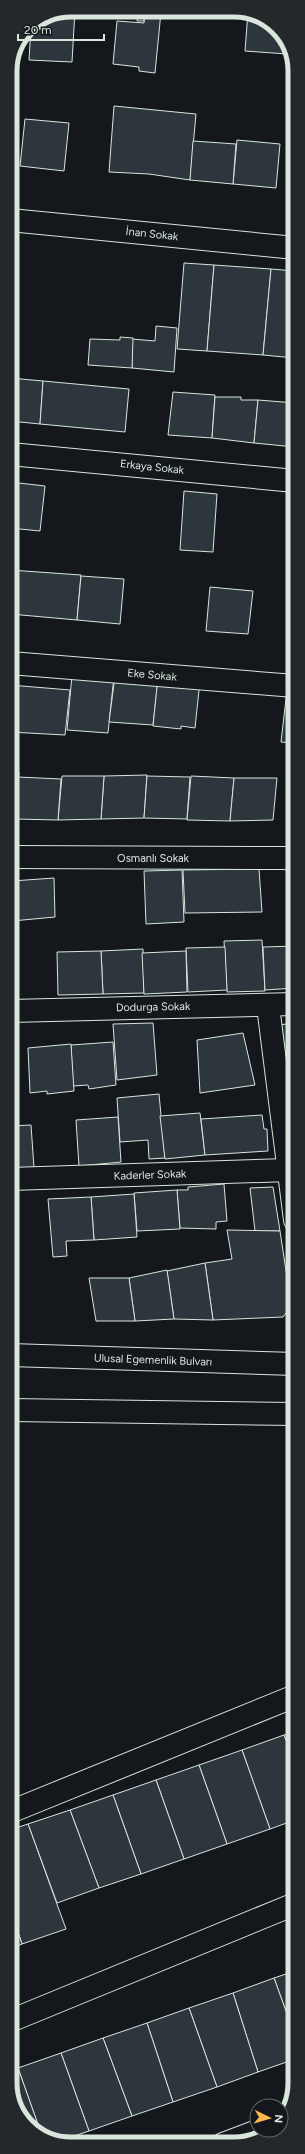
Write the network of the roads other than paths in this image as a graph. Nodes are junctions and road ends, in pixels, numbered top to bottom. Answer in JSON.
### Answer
{"nodes":[{"id":1,"x":17,"y":221,"type":"edge"},
{"id":2,"x":288,"y":247,"type":"edge"},
{"id":3,"x":17,"y":455,"type":"edge"},
{"id":4,"x":288,"y":480,"type":"edge"},
{"id":5,"x":17,"y":664,"type":"edge"},
{"id":6,"x":288,"y":685,"type":"edge"},
{"id":7,"x":17,"y":857,"type":"edge"},
{"id":8,"x":288,"y":859,"type":"edge"},
{"id":9,"x":288,"y":1005,"type":"edge"},
{"id":10,"x":268,"y":1006,"type":"junction"},
{"id":11,"x":17,"y":1011,"type":"edge"},
{"id":12,"x":288,"y":1162,"type":"edge"},
{"id":13,"x":288,"y":1170,"type":"edge"},
{"id":14,"x":17,"y":1179,"type":"edge"},
{"id":15,"x":17,"y":1356,"type":"edge"},
{"id":16,"x":288,"y":1364,"type":"edge"},
{"id":17,"x":17,"y":1410,"type":"edge"},
{"id":18,"x":288,"y":1414,"type":"edge"},
{"id":19,"x":288,"y":1699,"type":"edge"},
{"id":20,"x":17,"y":1809,"type":"edge"},
{"id":21,"x":288,"y":1907,"type":"edge"},
{"id":22,"x":17,"y":2018,"type":"edge"}],
"edges":[{"from":1,"to":2,"type":"street","name":"İnan Sokak"},
{"from":3,"to":4,"type":"street","name":"Erkaya Sokak"},
{"from":5,"to":6,"type":"street","name":"Eke Sokak"},
{"from":7,"to":8,"type":"street","name":"Osmanlı Sokak"},
{"from":9,"to":10,"type":"street","name":"Dodurga Sokak"},
{"from":10,"to":11,"type":"street","name":"Dodurga Sokak"},
{"from":10,"to":12,"type":"street"},
{"from":13,"to":14,"type":"street","name":"Kaderler Sokak"},
{"from":15,"to":16,"type":"street","name":"Ulusal Egemenlik Bulvarı"},
{"from":17,"to":18,"type":"street"},
{"from":19,"to":20,"type":"street"},
{"from":21,"to":22,"type":"street"}]}
